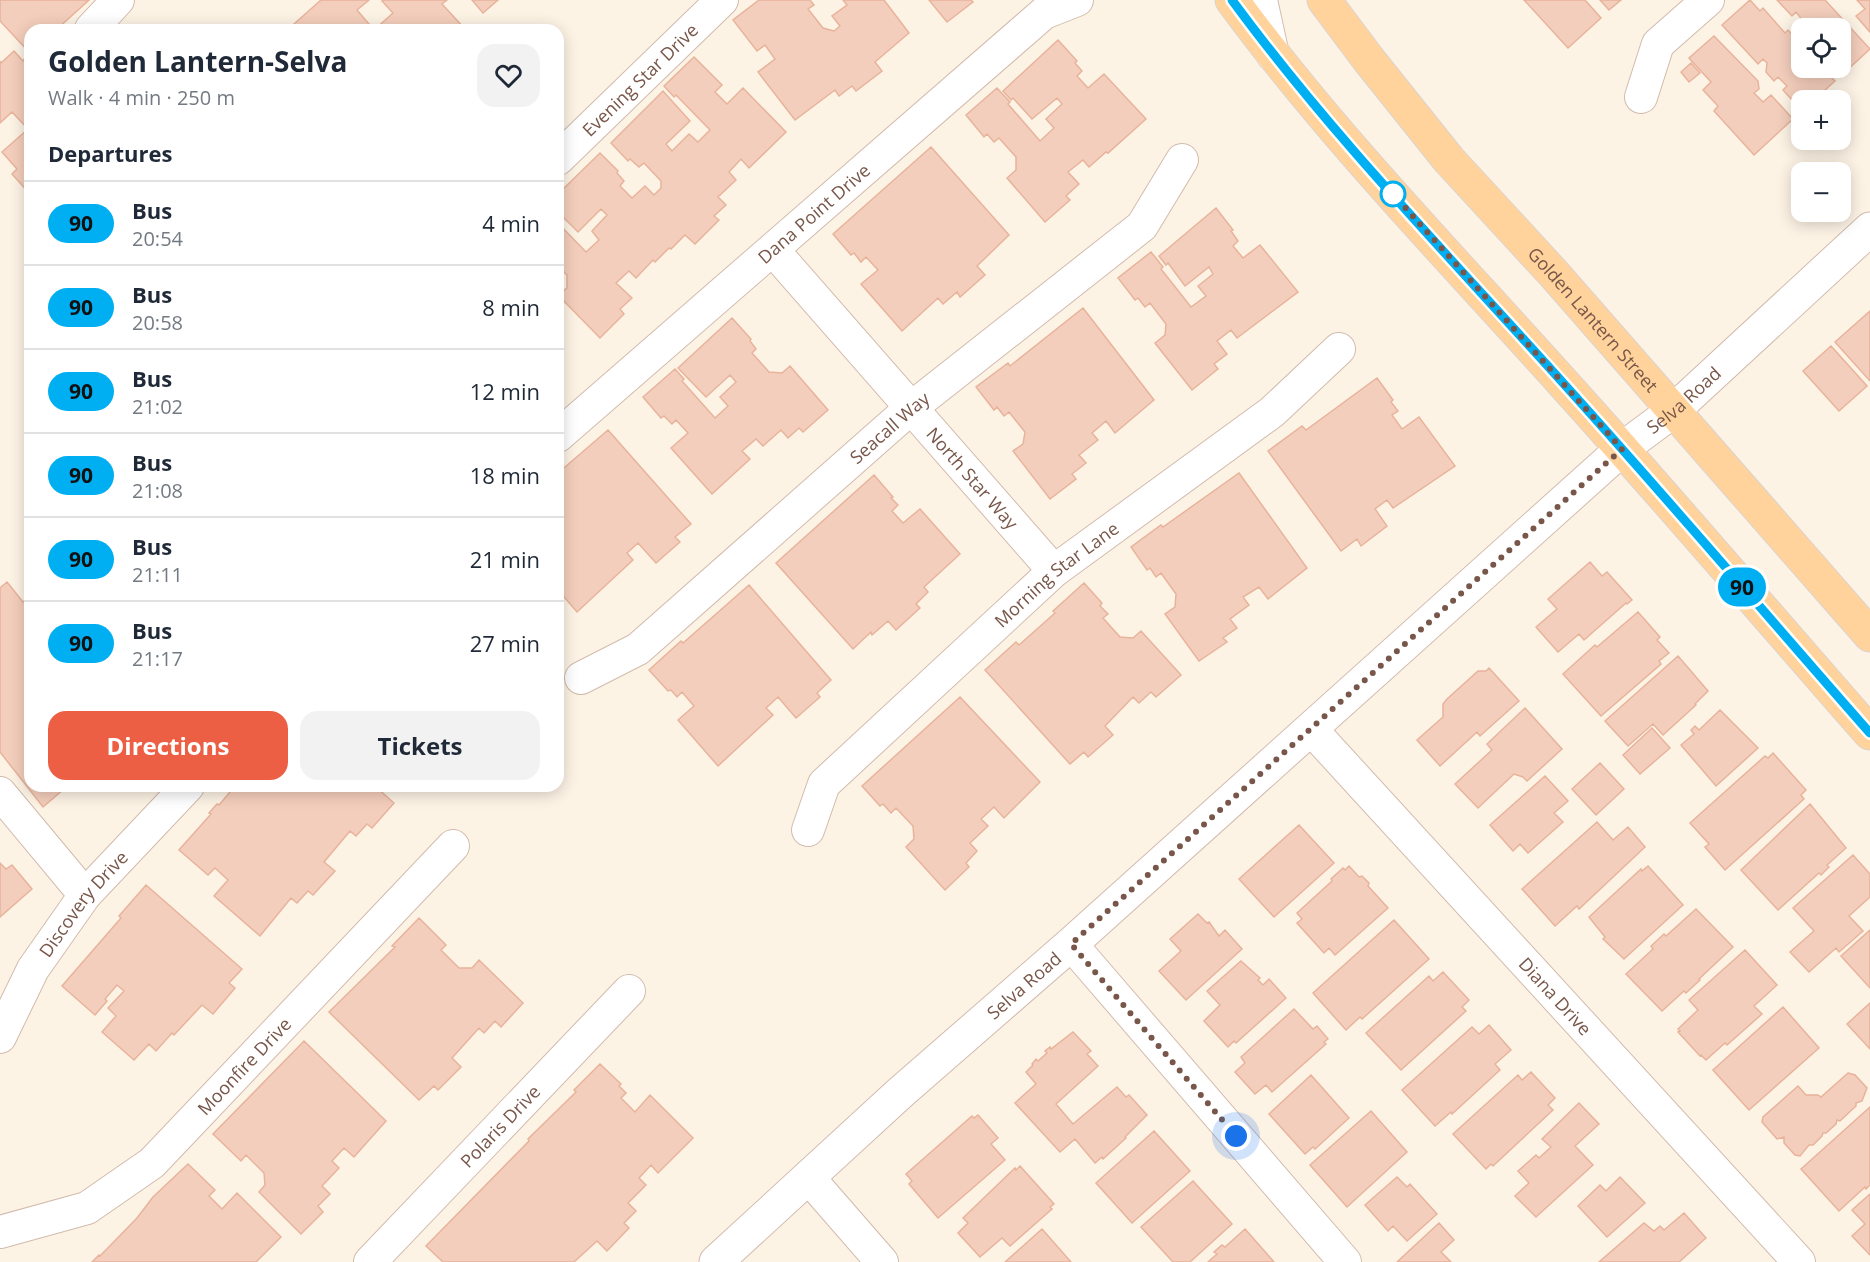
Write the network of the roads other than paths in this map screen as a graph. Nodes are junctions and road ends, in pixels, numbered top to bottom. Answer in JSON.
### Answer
{"nodes":[{"id":1,"x":118,"y":0,"type":"edge"},
{"id":2,"x":722,"y":0,"type":"edge"},
{"id":3,"x":1077,"y":0,"type":"edge"},
{"id":4,"x":1232,"y":0,"type":"edge"},
{"id":5,"x":1261,"y":0,"type":"edge"},
{"id":6,"x":1324,"y":0,"type":"edge"},
{"id":7,"x":1708,"y":0,"type":"edge"},
{"id":8,"x":96,"y":24,"type":"edge"},
{"id":9,"x":1274,"y":57,"type":"junction"},
{"id":10,"x":1641,"y":97,"type":"dead end"},
{"id":11,"x":564,"y":153,"type":"edge"},
{"id":12,"x":1182,"y":160,"type":"dead end"},
{"id":13,"x":1870,"y":229,"type":"edge"},
{"id":14,"x":773,"y":250,"type":"junction"},
{"id":15,"x":1339,"y":349,"type":"dead end"},
{"id":16,"x":911,"y":408,"type":"junction"},
{"id":17,"x":1673,"y":411,"type":"junction"},
{"id":18,"x":564,"y":426,"type":"edge"},
{"id":19,"x":1622,"y":449,"type":"junction"},
{"id":20,"x":1054,"y":571,"type":"junction"},
{"id":21,"x":1870,"y":635,"type":"edge"},
{"id":22,"x":581,"y":678,"type":"dead end"},
{"id":23,"x":1311,"y":729,"type":"junction"},
{"id":24,"x":1870,"y":733,"type":"edge"},
{"id":25,"x":182,"y":792,"type":"edge"},
{"id":26,"x":0,"y":793,"type":"edge"},
{"id":27,"x":808,"y":830,"type":"dead end"},
{"id":28,"x":453,"y":846,"type":"dead end"},
{"id":29,"x":85,"y":895,"type":"junction"},
{"id":30,"x":1071,"y":944,"type":"junction"},
{"id":31,"x":629,"y":991,"type":"dead end"},
{"id":32,"x":0,"y":1037,"type":"edge"},
{"id":33,"x":808,"y":1177,"type":"junction"},
{"id":34,"x":0,"y":1232,"type":"edge"},
{"id":35,"x":370,"y":1262,"type":"edge"},
{"id":36,"x":716,"y":1262,"type":"edge"},
{"id":37,"x":882,"y":1262,"type":"edge"},
{"id":38,"x":1345,"y":1262,"type":"edge"},
{"id":39,"x":1799,"y":1262,"type":"edge"}],
"edges":[{"from":1,"to":8,"type":"street"},
{"from":2,"to":11,"type":"street","name":"Evening Star Drive"},
{"from":3,"to":14,"type":"street","name":"Dana Point Drive"},
{"from":4,"to":9,"type":"main road"},
{"from":5,"to":9,"type":"street"},
{"from":6,"to":17,"type":"main road","name":"Golden Lantern Street"},
{"from":7,"to":10,"type":"street"},
{"from":9,"to":19,"type":"main road"},
{"from":12,"to":16,"type":"street","name":"Seacall Way"},
{"from":13,"to":17,"type":"street","name":"Selva Road"},
{"from":14,"to":16,"type":"street","name":"North Star Way"},
{"from":14,"to":18,"type":"street","name":"Dana Point Drive"},
{"from":15,"to":20,"type":"street","name":"Morning Star Lane"},
{"from":16,"to":20,"type":"street","name":"North Star Way"},
{"from":16,"to":22,"type":"street","name":"Seacall Way"},
{"from":17,"to":19,"type":"street","name":"Selva Road"},
{"from":17,"to":21,"type":"main road","name":"Golden Lantern Street"},
{"from":19,"to":23,"type":"street","name":"Selva Road"},
{"from":19,"to":24,"type":"main road"},
{"from":20,"to":27,"type":"street","name":"Morning Star Lane"},
{"from":23,"to":30,"type":"street","name":"Selva Road"},
{"from":23,"to":39,"type":"street","name":"Diana Drive"},
{"from":25,"to":29,"type":"street","name":"Discovery Drive"},
{"from":26,"to":29,"type":"street"},
{"from":28,"to":34,"type":"street","name":"Moonfire Drive"},
{"from":29,"to":32,"type":"street","name":"Discovery Drive"},
{"from":30,"to":33,"type":"street","name":"Selva Road"},
{"from":30,"to":38,"type":"street"},
{"from":31,"to":35,"type":"street","name":"Polaris Drive"},
{"from":33,"to":36,"type":"street","name":"Selva Road"},
{"from":33,"to":37,"type":"street"}]}
